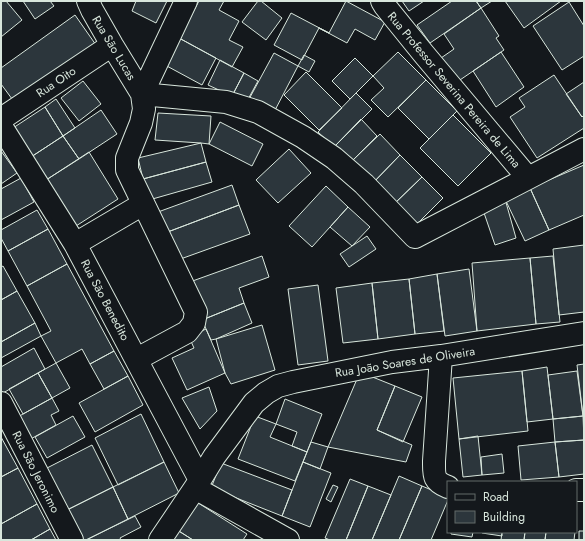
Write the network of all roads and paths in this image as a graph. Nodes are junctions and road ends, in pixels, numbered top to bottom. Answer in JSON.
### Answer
{"nodes":[{"id":1,"x":88,"y":1,"type":"edge"},
{"id":2,"x":186,"y":1,"type":"edge"},
{"id":3,"x":382,"y":1,"type":"edge"},
{"id":4,"x":112,"y":45,"type":"junction"},
{"id":5,"x":142,"y":94,"type":"junction"},
{"id":6,"x":1,"y":120,"type":"edge"},
{"id":7,"x":1,"y":126,"type":"edge"},
{"id":8,"x":584,"y":150,"type":"edge"},
{"id":9,"x":528,"y":178,"type":"junction"},
{"id":10,"x":143,"y":204,"type":"junction"},
{"id":11,"x":75,"y":244,"type":"junction"},
{"id":12,"x":584,"y":334,"type":"edge"},
{"id":13,"x":442,"y":356,"type":"junction"},
{"id":14,"x":136,"y":359,"type":"junction"},
{"id":15,"x":1,"y":403,"type":"edge"},
{"id":16,"x":197,"y":484,"type":"junction"},
{"id":17,"x":447,"y":487,"type":"edge"},
{"id":18,"x":72,"y":540,"type":"edge"},
{"id":19,"x":160,"y":540,"type":"edge"},
{"id":20,"x":288,"y":540,"type":"edge"}],
"edges":[{"from":1,"to":4,"type":"street","name":"Rua São Lucas"},
{"from":2,"to":5,"type":"street"},
{"from":3,"to":9,"type":"street","name":"Rua Professor Severina Pereira de Lima"},
{"from":4,"to":5,"type":"street","name":"Rua São Lucas"},
{"from":4,"to":6,"type":"street","name":"Rua Oito"},
{"from":5,"to":9,"type":"street"},
{"from":5,"to":10,"type":"street"},
{"from":7,"to":11,"type":"street","name":"Rua São Benedito"},
{"from":8,"to":9,"type":"street"},
{"from":10,"to":11,"type":"street"},
{"from":10,"to":14,"type":"street"},
{"from":11,"to":14,"type":"street","name":"Rua São Benedito"},
{"from":12,"to":13,"type":"street","name":"Rua João Soares de Oliveira"},
{"from":13,"to":16,"type":"street","name":"Rua João Soares de Oliveira"},
{"from":13,"to":17,"type":"street"},
{"from":14,"to":16,"type":"street","name":"Rua São Benedito"},
{"from":15,"to":18,"type":"street","name":"Rua São Jeronimo"},
{"from":16,"to":19,"type":"street","name":"Rua João Soares de Oliveira"},
{"from":16,"to":20,"type":"street"}]}
